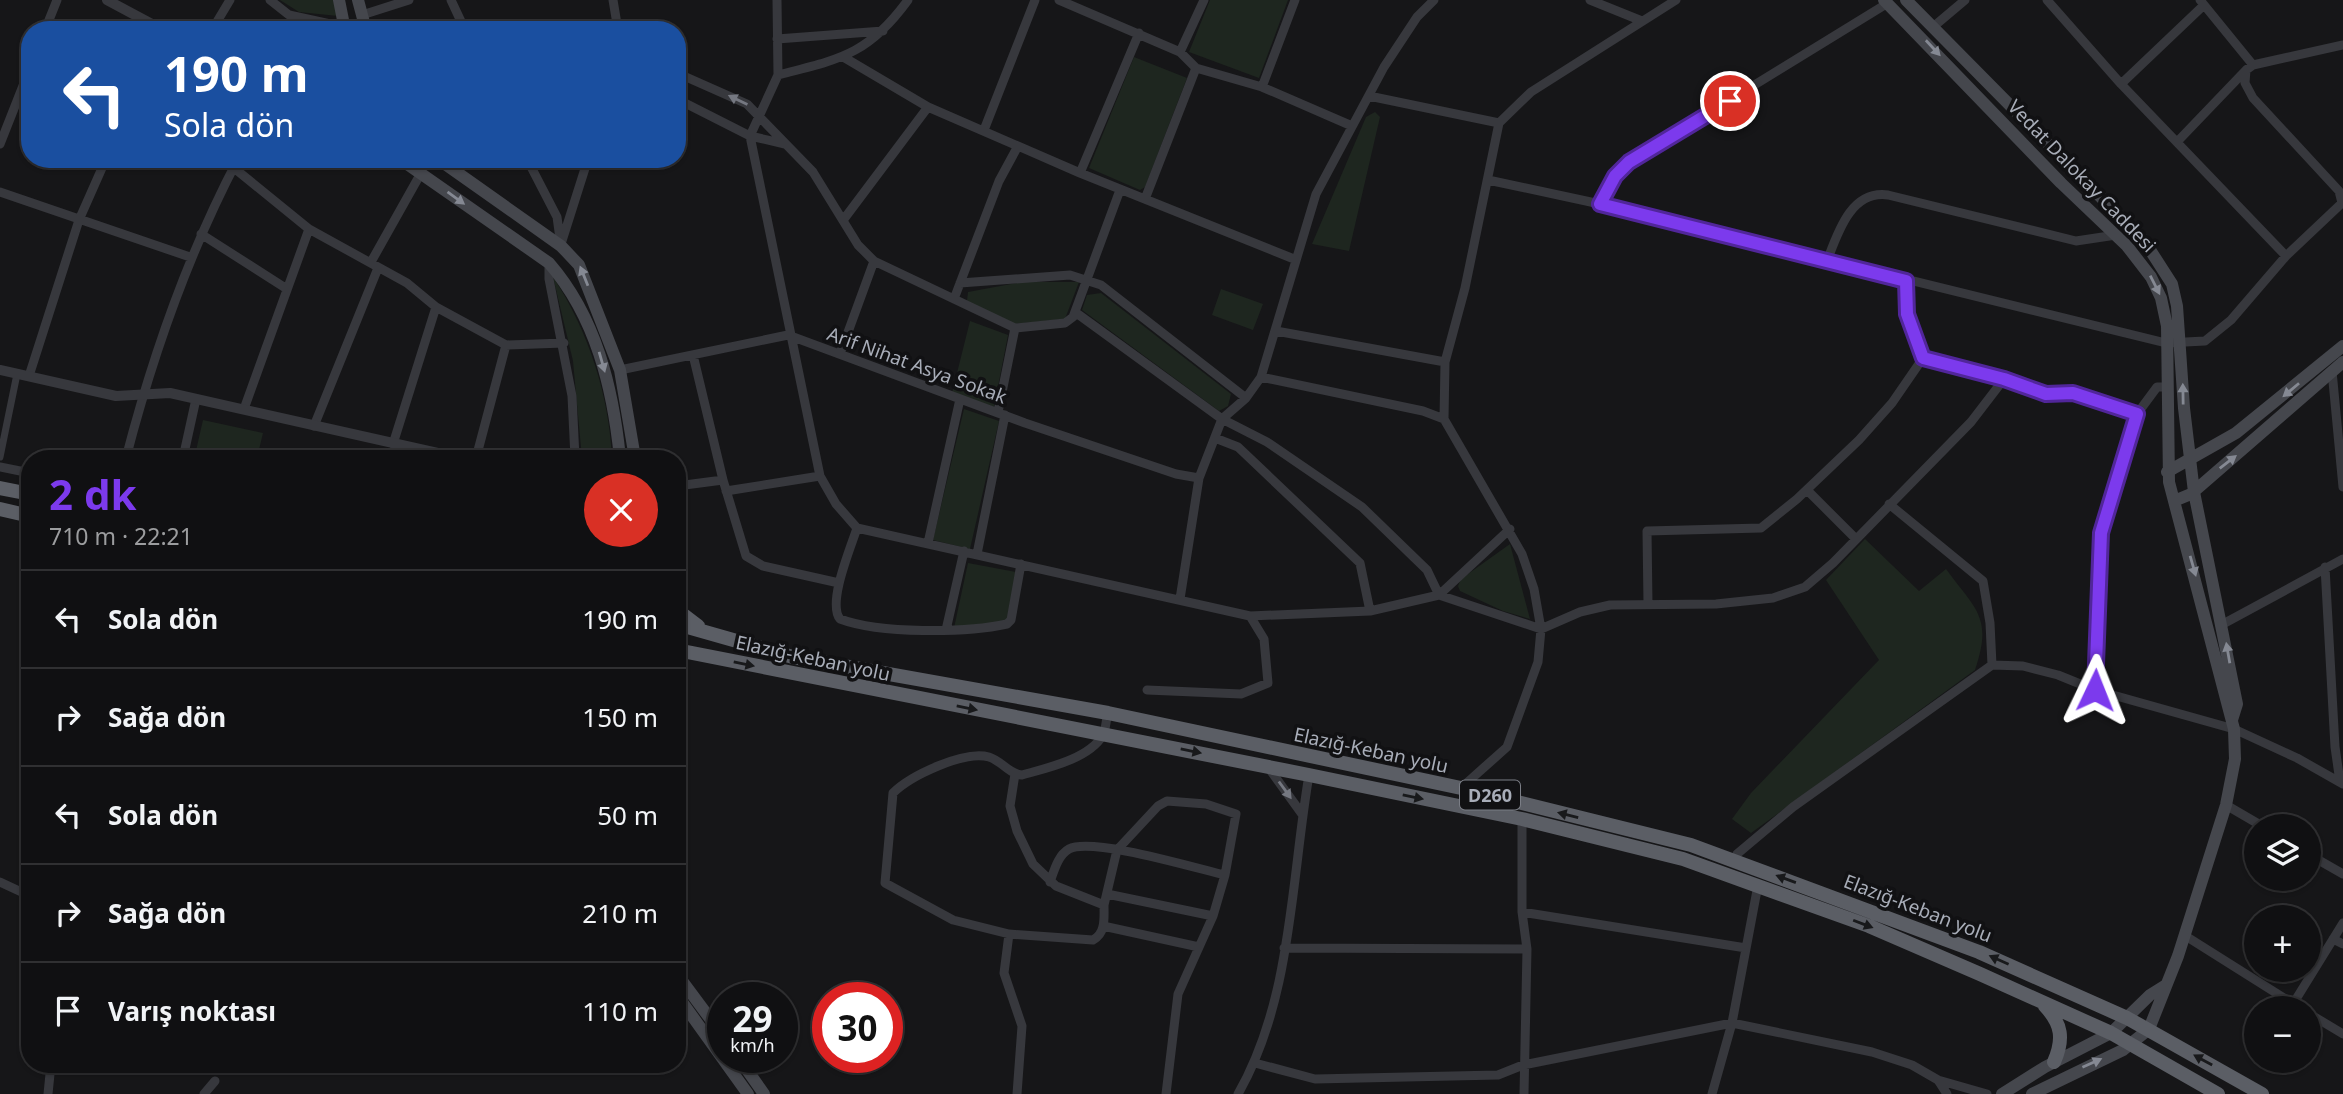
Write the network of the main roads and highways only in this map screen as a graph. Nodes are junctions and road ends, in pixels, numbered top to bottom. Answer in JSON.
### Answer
{"nodes":[{"id":1,"x":339,"y":0,"type":"edge"},
{"id":2,"x":358,"y":0,"type":"edge"},
{"id":3,"x":1906,"y":0,"type":"edge"},
{"id":4,"x":1886,"y":1,"type":"edge"},
{"id":5,"x":343,"y":21,"type":"edge"},
{"id":6,"x":364,"y":21,"type":"edge"},
{"id":7,"x":414,"y":168,"type":"edge"},
{"id":8,"x":451,"y":168,"type":"edge"},
{"id":9,"x":2343,"y":346,"type":"edge"},
{"id":10,"x":2343,"y":362,"type":"edge"},
{"id":11,"x":619,"y":450,"type":"edge"},
{"id":12,"x":634,"y":450,"type":"edge"},
{"id":13,"x":2191,"y":461,"type":"junction"},
{"id":14,"x":2167,"y":472,"type":"junction"},
{"id":15,"x":0,"y":488,"type":"edge"},
{"id":16,"x":21,"y":492,"type":"edge"},
{"id":17,"x":2194,"y":492,"type":"junction"},
{"id":18,"x":2174,"y":501,"type":"junction"},
{"id":19,"x":0,"y":509,"type":"edge"},
{"id":20,"x":21,"y":514,"type":"edge"},
{"id":21,"x":686,"y":617,"type":"edge"},
{"id":22,"x":686,"y":627,"type":"edge"},
{"id":23,"x":708,"y":633,"type":"junction"},
{"id":24,"x":686,"y":652,"type":"edge"},
{"id":25,"x":2233,"y":724,"type":"junction"},
{"id":26,"x":2166,"y":985,"type":"junction"},
{"id":27,"x":686,"y":986,"type":"edge"},
{"id":28,"x":2042,"y":1002,"type":"junction"},
{"id":29,"x":686,"y":1008,"type":"edge"},
{"id":30,"x":707,"y":1014,"type":"edge"},
{"id":31,"x":2127,"y":1018,"type":"junction"},
{"id":32,"x":2148,"y":1030,"type":"junction"},
{"id":33,"x":2111,"y":1033,"type":"junction"},
{"id":34,"x":2130,"y":1044,"type":"junction"},
{"id":35,"x":2054,"y":1062,"type":"junction"},
{"id":36,"x":749,"y":1073,"type":"edge"},
{"id":37,"x":748,"y":1094,"type":"edge"},
{"id":38,"x":764,"y":1094,"type":"edge"},
{"id":39,"x":2002,"y":1094,"type":"edge"},
{"id":40,"x":2032,"y":1094,"type":"edge"},
{"id":41,"x":2218,"y":1094,"type":"edge"},
{"id":42,"x":2262,"y":1094,"type":"edge"}],
"edges":[{"from":1,"to":5,"type":"main road"},
{"from":2,"to":6,"type":"main road"},
{"from":13,"to":3,"type":"main road","one_way":true},
{"from":4,"to":14,"type":"main road","name":"Vedat Dalokay Caddesi","one_way":true},
{"from":7,"to":11,"type":"main road","one_way":true},
{"from":12,"to":8,"type":"main road","one_way":true},
{"from":9,"to":13,"type":"main road","one_way":true},
{"from":17,"to":10,"type":"main road","one_way":true},
{"from":13,"to":14,"type":"main road"},
{"from":13,"to":17,"type":"main road"},
{"from":14,"to":18,"type":"main road","name":"Vedat Dalokay Caddesi"},
{"from":15,"to":16,"type":"highway"},
{"from":17,"to":18,"type":"main road"},
{"from":25,"to":17,"type":"main road","one_way":true},
{"from":18,"to":25,"type":"main road","name":"Vedat Dalokay Caddesi","one_way":true},
{"from":19,"to":20,"type":"highway"},
{"from":21,"to":23,"type":"highway"},
{"from":22,"to":23,"type":"highway","name":"Elazığ-Keban yolu","number":"D260"},
{"from":31,"to":23,"type":"highway","name":"Elazığ-Keban yolu","number":"D260","one_way":true},
{"from":24,"to":28,"type":"highway","name":"Elazığ-Keban yolu","number":"D260","one_way":true},
{"from":25,"to":26,"type":"main road"},
{"from":26,"to":31,"type":"main road"},
{"from":26,"to":32,"type":"main road"},
{"from":27,"to":30,"type":"main road"},
{"from":28,"to":33,"type":"highway","name":"Elazığ-Keban yolu","number":"D260"},
{"from":28,"to":35,"type":"highway"},
{"from":29,"to":37,"type":"main road"},
{"from":31,"to":32,"type":"highway","name":"Elazığ-Keban yolu","number":"D260"},
{"from":31,"to":33,"type":"main road"},
{"from":32,"to":34,"type":"main road"},
{"from":42,"to":32,"type":"highway","name":"Elazığ-Keban yolu","number":"D260","one_way":true},
{"from":33,"to":34,"type":"highway","name":"Elazığ-Keban yolu","number":"D260"},
{"from":33,"to":35,"type":"main road"},
{"from":40,"to":34,"type":"main road","one_way":true},
{"from":34,"to":41,"type":"highway","name":"Elazığ-Keban yolu","number":"D260"},
{"from":35,"to":39,"type":"main road"},
{"from":36,"to":38,"type":"main road"}]}
